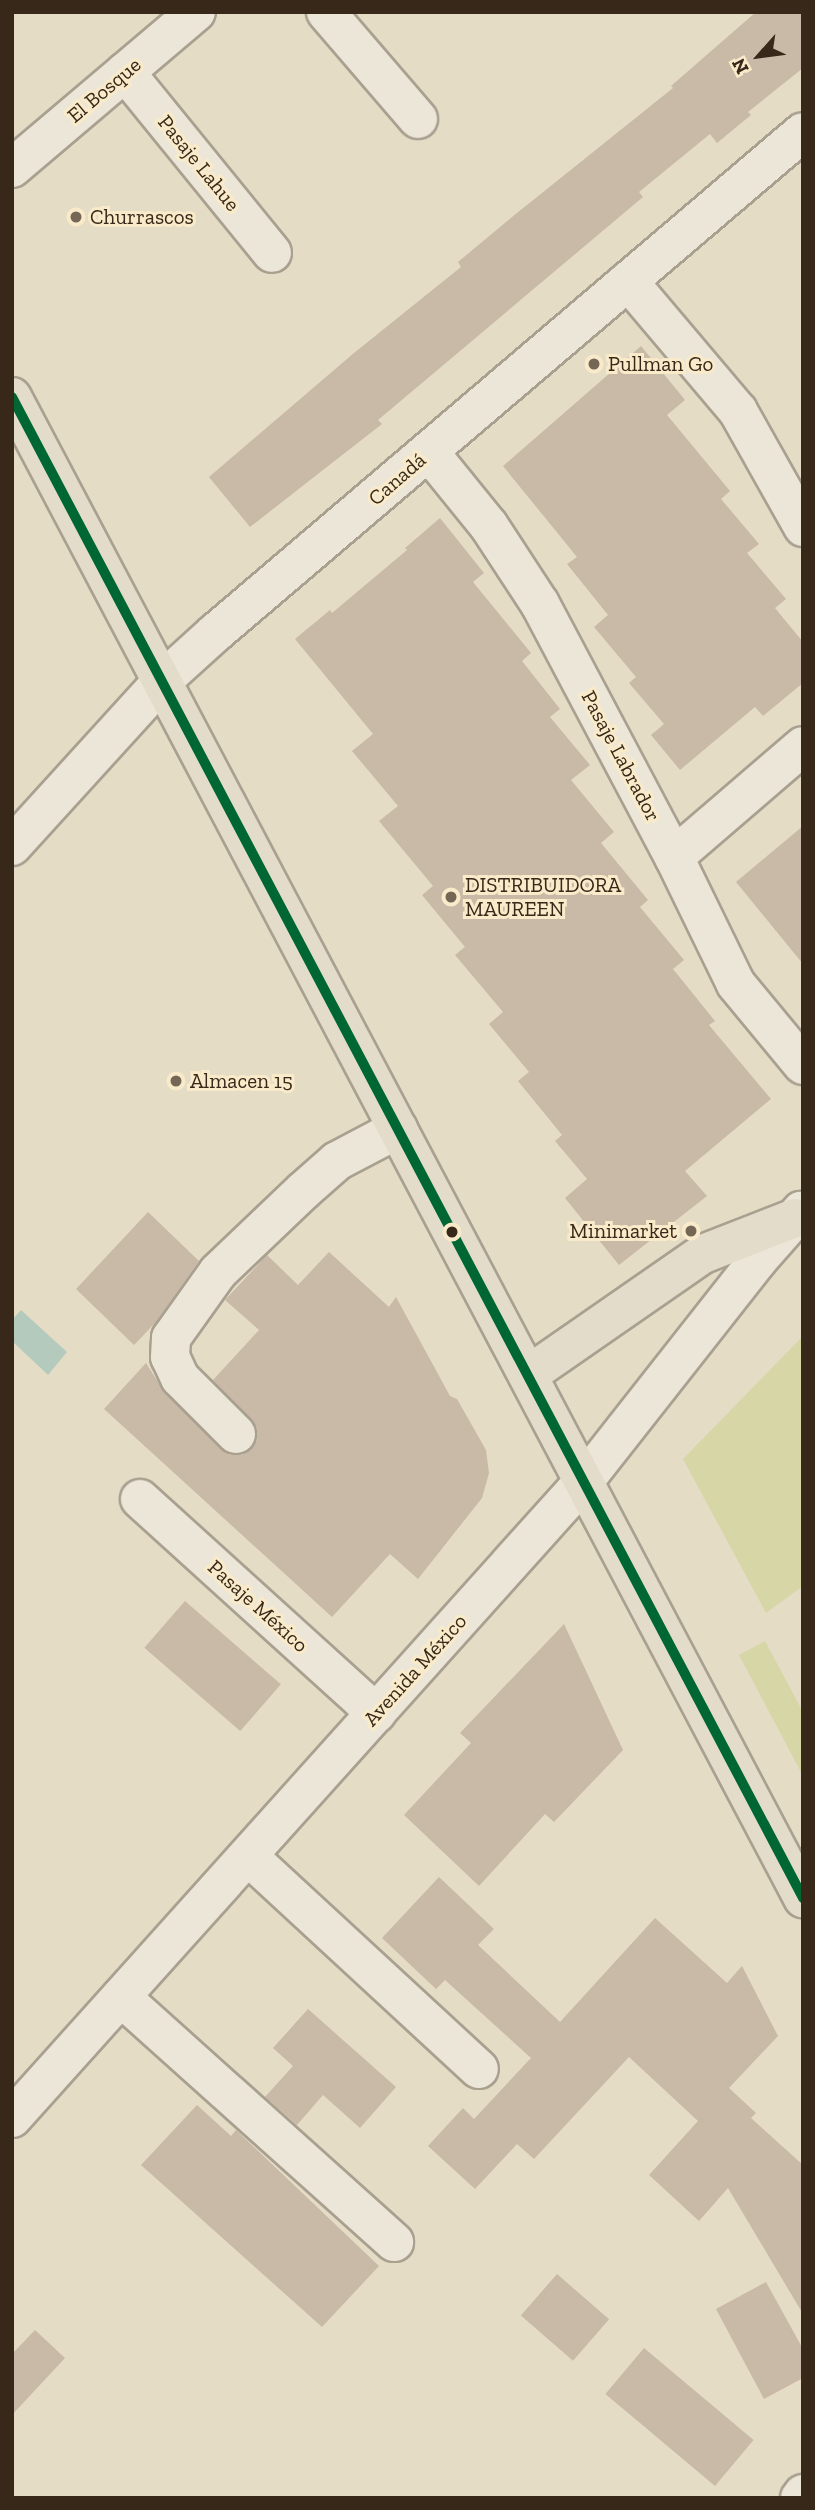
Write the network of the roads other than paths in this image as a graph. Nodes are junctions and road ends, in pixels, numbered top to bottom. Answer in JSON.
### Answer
{"nodes":[{"id":1,"x":196,"y":12,"type":"edge"},
{"id":2,"x":326,"y":12,"type":"edge"},
{"id":3,"x":125,"y":72,"type":"junction"},
{"id":4,"x":418,"y":119,"type":"dead end"},
{"id":5,"x":803,"y":132,"type":"edge"},
{"id":6,"x":12,"y":168,"type":"edge"},
{"id":7,"x":272,"y":253,"type":"dead end"},
{"id":8,"x":628,"y":281,"type":"junction"},
{"id":9,"x":12,"y":397,"type":"edge"},
{"id":10,"x":429,"y":452,"type":"junction"},
{"id":11,"x":803,"y":527,"type":"edge"},
{"id":12,"x":162,"y":681,"type":"junction"},
{"id":13,"x":803,"y":747,"type":"edge"},
{"id":14,"x":12,"y":846,"type":"edge"},
{"id":15,"x":674,"y":857,"type":"junction"},
{"id":16,"x":803,"y":1065,"type":"edge"},
{"id":17,"x":398,"y":1129,"type":"junction"},
{"id":18,"x":799,"y":1214,"type":"edge"},
{"id":19,"x":528,"y":1375,"type":"junction"},
{"id":20,"x":236,"y":1434,"type":"dead end"},
{"id":21,"x":584,"y":1481,"type":"junction"},
{"id":22,"x":140,"y":1499,"type":"dead end"},
{"id":23,"x":376,"y":1713,"type":"junction"},
{"id":24,"x":248,"y":1856,"type":"junction"},
{"id":25,"x":803,"y":1898,"type":"edge"},
{"id":26,"x":121,"y":1997,"type":"junction"},
{"id":27,"x":479,"y":2069,"type":"dead end"},
{"id":28,"x":12,"y":2118,"type":"edge"},
{"id":29,"x":394,"y":2242,"type":"dead end"}],
"edges":[{"from":1,"to":3,"type":"street","name":"El Bosque"},
{"from":2,"to":4,"type":"street"},
{"from":3,"to":6,"type":"street","name":"El Bosque"},
{"from":3,"to":7,"type":"street","name":"Pasaje Lahue"},
{"from":5,"to":8,"type":"street","name":"Canadá"},
{"from":8,"to":10,"type":"street","name":"Canadá"},
{"from":8,"to":11,"type":"street"},
{"from":9,"to":12,"type":"main road"},
{"from":10,"to":12,"type":"street","name":"Canadá"},
{"from":10,"to":15,"type":"street","name":"Pasaje Labrador"},
{"from":12,"to":14,"type":"street","name":"Canadá"},
{"from":12,"to":17,"type":"main road"},
{"from":13,"to":15,"type":"street"},
{"from":15,"to":16,"type":"street","name":"Pasaje Labrador"},
{"from":17,"to":19,"type":"main road"},
{"from":17,"to":20,"type":"street"},
{"from":18,"to":19,"type":"main road"},
{"from":18,"to":21,"type":"street","name":"Avenida México"},
{"from":19,"to":21,"type":"main road"},
{"from":21,"to":23,"type":"street","name":"Avenida México"},
{"from":21,"to":25,"type":"main road"},
{"from":22,"to":23,"type":"street","name":"Pasaje México"},
{"from":23,"to":24,"type":"street","name":"Avenida México"},
{"from":24,"to":26,"type":"street","name":"Avenida México"},
{"from":24,"to":27,"type":"street"},
{"from":26,"to":28,"type":"street","name":"Avenida México"},
{"from":26,"to":29,"type":"street"}]}
